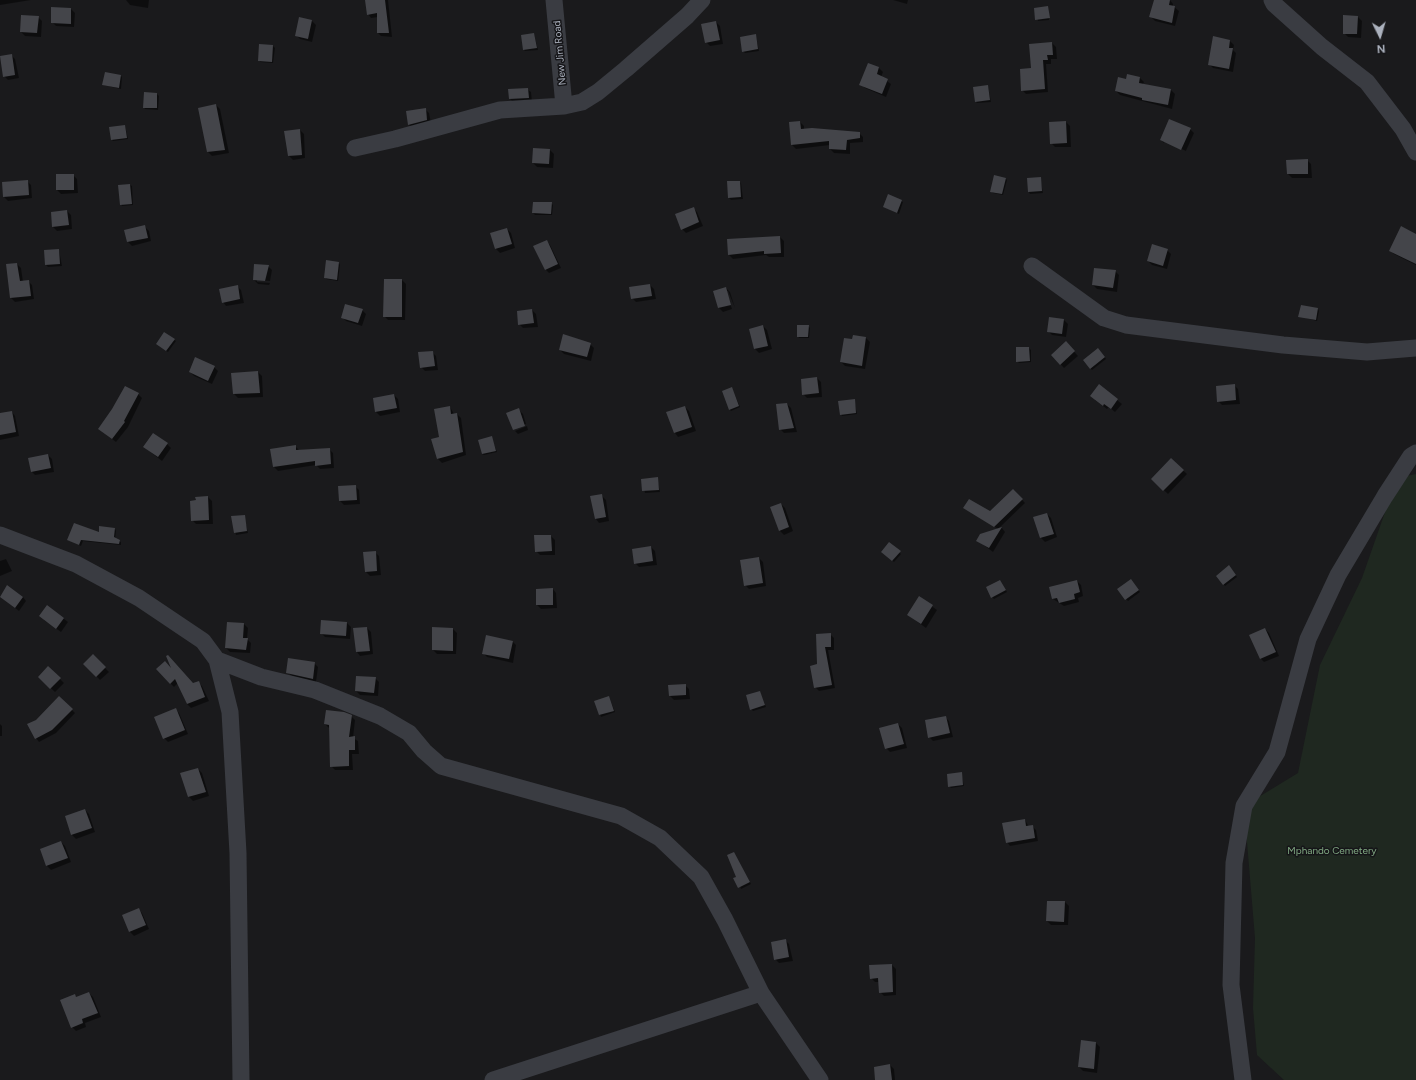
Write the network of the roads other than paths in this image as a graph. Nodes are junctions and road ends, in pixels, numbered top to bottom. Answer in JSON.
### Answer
{"nodes":[{"id":1,"x":554,"y":0,"type":"edge"},
{"id":2,"x":702,"y":0,"type":"edge"},
{"id":3,"x":1272,"y":0,"type":"edge"},
{"id":4,"x":564,"y":106,"type":"junction"},
{"id":5,"x":354,"y":148,"type":"dead end"},
{"id":6,"x":1416,"y":152,"type":"edge"},
{"id":7,"x":1032,"y":266,"type":"dead end"},
{"id":8,"x":1416,"y":348,"type":"edge"},
{"id":9,"x":1416,"y":453,"type":"edge"},
{"id":10,"x":0,"y":534,"type":"edge"},
{"id":11,"x":217,"y":660,"type":"junction"},
{"id":12,"x":761,"y":993,"type":"junction"},
{"id":13,"x":241,"y":1080,"type":"edge"},
{"id":14,"x":493,"y":1080,"type":"edge"},
{"id":15,"x":820,"y":1080,"type":"edge"},
{"id":16,"x":1244,"y":1080,"type":"edge"}],
"edges":[{"from":1,"to":4,"type":"street","name":"New Jim Road"},
{"from":2,"to":4,"type":"street"},
{"from":3,"to":6,"type":"street"},
{"from":4,"to":5,"type":"street"},
{"from":7,"to":8,"type":"street"},
{"from":9,"to":16,"type":"street"},
{"from":10,"to":11,"type":"street"},
{"from":11,"to":12,"type":"street"},
{"from":11,"to":13,"type":"street"},
{"from":12,"to":14,"type":"street"},
{"from":12,"to":15,"type":"street"}]}
